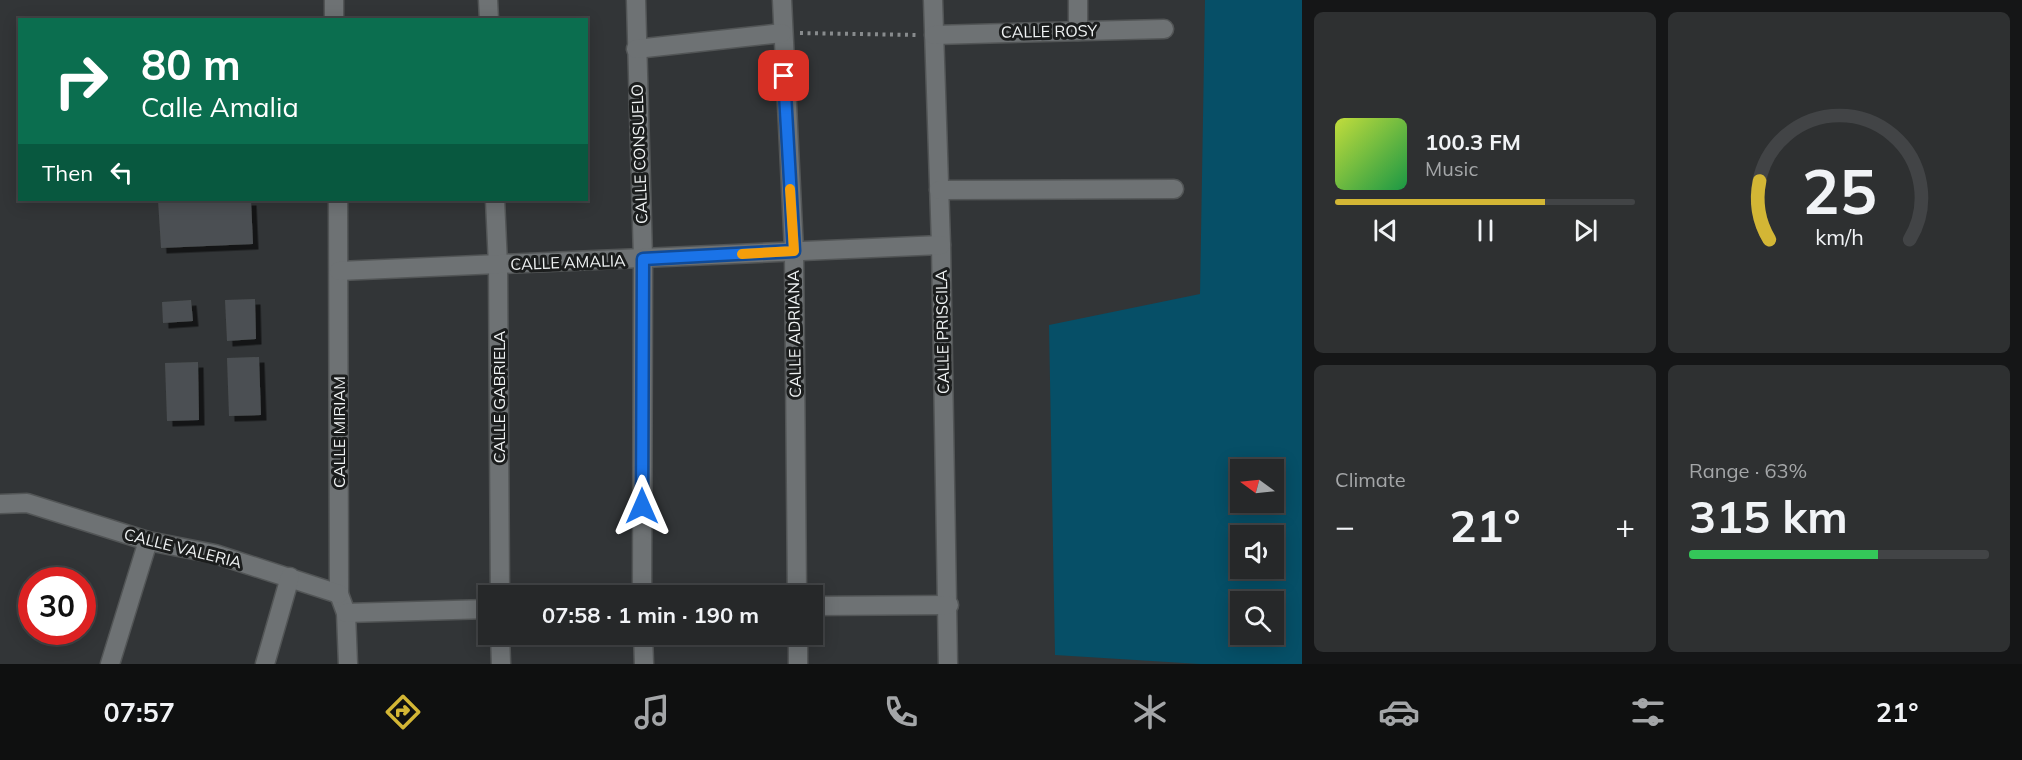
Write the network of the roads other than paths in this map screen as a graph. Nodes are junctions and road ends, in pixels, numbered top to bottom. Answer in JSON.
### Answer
{"nodes":[{"id":1,"x":334,"y":0,"type":"edge"},
{"id":2,"x":488,"y":0,"type":"edge"},
{"id":3,"x":636,"y":0,"type":"edge"},
{"id":4,"x":782,"y":0,"type":"edge"},
{"id":5,"x":933,"y":0,"type":"edge"},
{"id":6,"x":1078,"y":0,"type":"edge"},
{"id":7,"x":334,"y":18,"type":"edge"},
{"id":8,"x":489,"y":18,"type":"edge"},
{"id":9,"x":1164,"y":28,"type":"dead end"},
{"id":10,"x":1078,"y":31,"type":"junction"},
{"id":11,"x":782,"y":33,"type":"junction"},
{"id":12,"x":934,"y":35,"type":"junction"},
{"id":13,"x":636,"y":49,"type":"junction"},
{"id":14,"x":1174,"y":189,"type":"dead end"},
{"id":15,"x":939,"y":190,"type":"junction"},
{"id":16,"x":338,"y":201,"type":"edge"},
{"id":17,"x":495,"y":201,"type":"edge"},
{"id":18,"x":940,"y":245,"type":"junction"},
{"id":19,"x":794,"y":251,"type":"junction"},
{"id":20,"x":643,"y":259,"type":"junction"},
{"id":21,"x":498,"y":265,"type":"junction"},
{"id":22,"x":339,"y":271,"type":"junction"},
{"id":23,"x":0,"y":504,"type":"edge"},
{"id":24,"x":148,"y":541,"type":"junction"},
{"id":25,"x":290,"y":577,"type":"junction"},
{"id":26,"x":500,"y":585,"type":"edge"},
{"id":27,"x":642,"y":585,"type":"edge"},
{"id":28,"x":797,"y":585,"type":"edge"},
{"id":29,"x":339,"y":594,"type":"junction"},
{"id":30,"x":949,"y":605,"type":"junction"},
{"id":31,"x":823,"y":606,"type":"edge"},
{"id":32,"x":478,"y":609,"type":"edge"},
{"id":33,"x":346,"y":613,"type":"junction"},
{"id":34,"x":500,"y":645,"type":"edge"},
{"id":35,"x":643,"y":645,"type":"edge"},
{"id":36,"x":798,"y":645,"type":"edge"},
{"id":37,"x":110,"y":664,"type":"edge"},
{"id":38,"x":265,"y":664,"type":"edge"},
{"id":39,"x":348,"y":664,"type":"edge"},
{"id":40,"x":501,"y":664,"type":"edge"},
{"id":41,"x":644,"y":664,"type":"edge"},
{"id":42,"x":798,"y":664,"type":"edge"},
{"id":43,"x":948,"y":664,"type":"edge"}],
"edges":[{"from":1,"to":7,"type":"street"},
{"from":2,"to":8,"type":"street"},
{"from":3,"to":13,"type":"street","name":"CALLE CONSUELO"},
{"from":4,"to":11,"type":"street","name":"CALLE ADRIANA"},
{"from":5,"to":12,"type":"street","name":"CALLE PRISCILA"},
{"from":6,"to":10,"type":"street"},
{"from":9,"to":10,"type":"street","name":"CALLE ROSY"},
{"from":10,"to":12,"type":"street","name":"CALLE ROSY"},
{"from":11,"to":13,"type":"street"},
{"from":11,"to":19,"type":"street","name":"CALLE ADRIANA"},
{"from":12,"to":15,"type":"street","name":"CALLE PRISCILA"},
{"from":13,"to":20,"type":"street","name":"CALLE CONSUELO"},
{"from":14,"to":15,"type":"street"},
{"from":15,"to":18,"type":"street","name":"CALLE PRISCILA"},
{"from":16,"to":22,"type":"street","name":"CALLE MIRIAM"},
{"from":17,"to":21,"type":"street","name":"CALLE GABRIELA"},
{"from":18,"to":19,"type":"street","name":"CALLE AMALIA"},
{"from":18,"to":30,"type":"street","name":"CALLE PRISCILA"},
{"from":19,"to":20,"type":"street","name":"CALLE AMALIA"},
{"from":19,"to":28,"type":"street","name":"CALLE ADRIANA"},
{"from":20,"to":21,"type":"street","name":"CALLE AMALIA"},
{"from":20,"to":27,"type":"street","name":"CALLE CONSUELO"},
{"from":21,"to":22,"type":"street","name":"CALLE AMALIA"},
{"from":21,"to":26,"type":"street","name":"CALLE GABRIELA"},
{"from":22,"to":29,"type":"street","name":"CALLE MIRIAM"},
{"from":23,"to":24,"type":"street","name":"CALLE VALERIA"},
{"from":24,"to":25,"type":"street","name":"CALLE VALERIA"},
{"from":24,"to":37,"type":"street"},
{"from":25,"to":29,"type":"street","name":"CALLE VALERIA"},
{"from":25,"to":38,"type":"street"},
{"from":29,"to":33,"type":"street","name":"CALLE MIRIAM"},
{"from":30,"to":31,"type":"street"},
{"from":30,"to":43,"type":"street","name":"CALLE PRISCILA"},
{"from":32,"to":33,"type":"street"},
{"from":33,"to":39,"type":"street","name":"CALLE MIRIAM"},
{"from":34,"to":40,"type":"street"},
{"from":35,"to":41,"type":"street"},
{"from":36,"to":42,"type":"street"}]}
